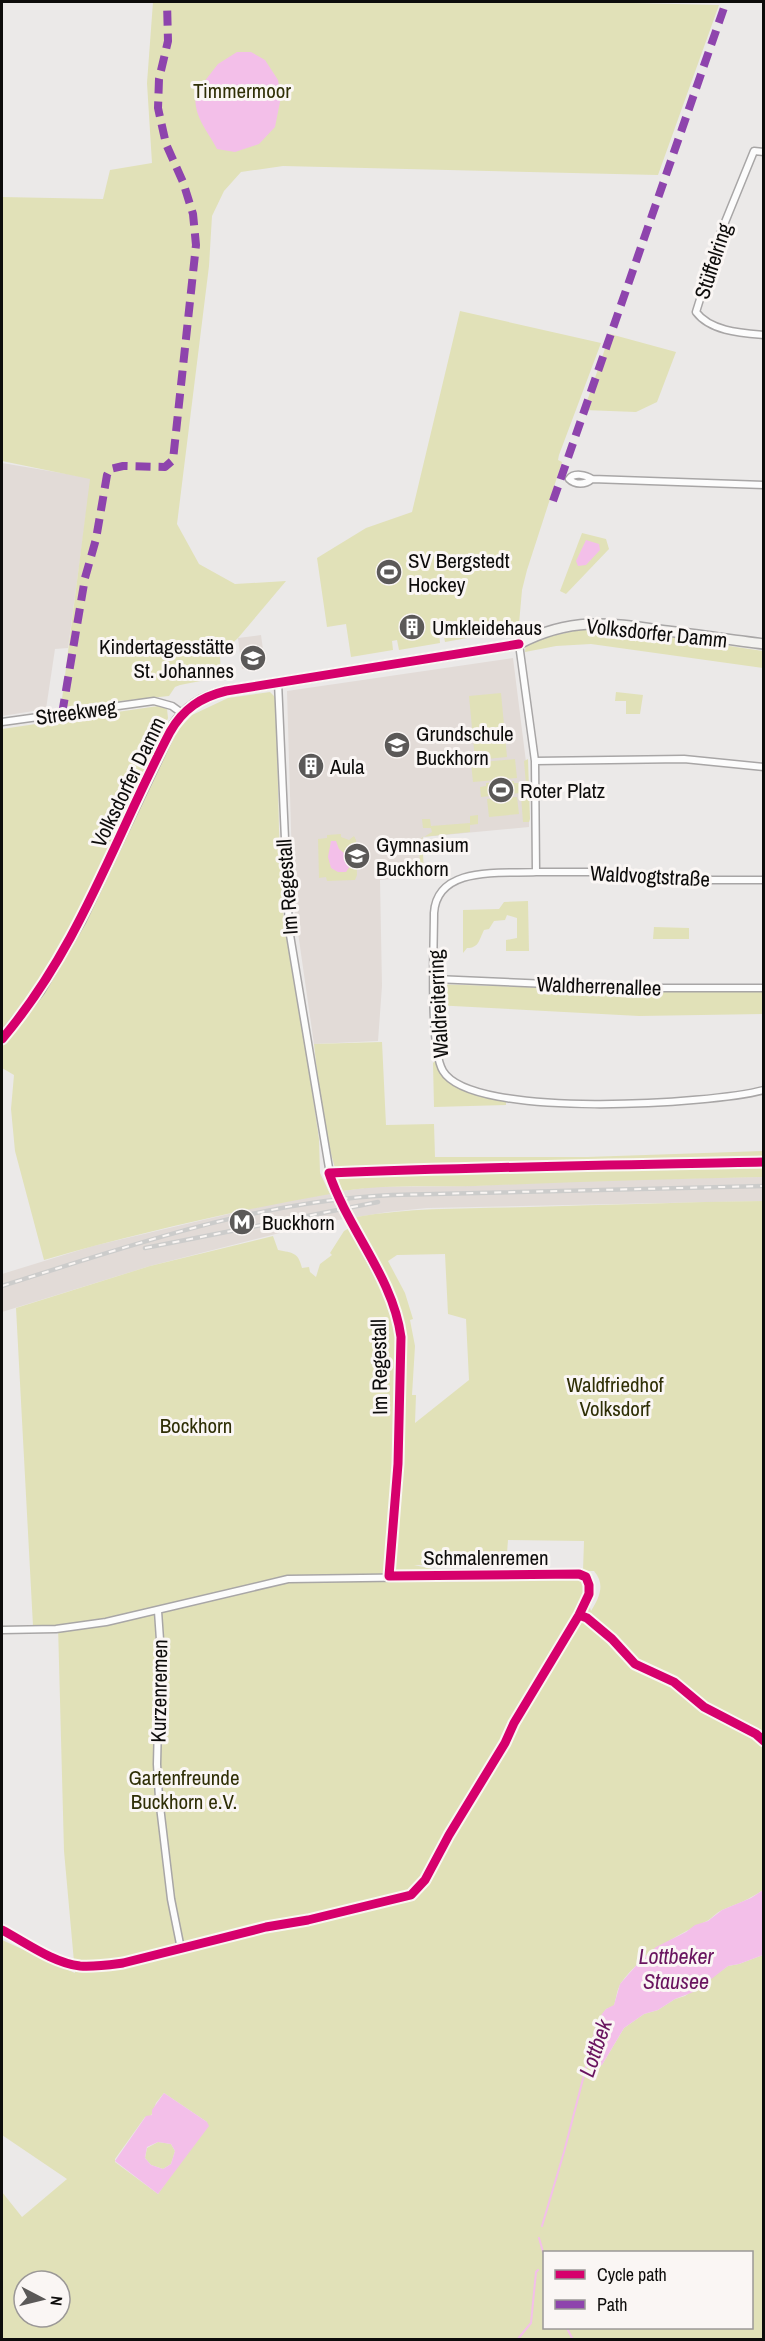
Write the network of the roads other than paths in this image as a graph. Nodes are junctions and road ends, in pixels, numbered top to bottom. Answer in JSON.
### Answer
{"nodes":[{"id":1,"x":764,"y":152,"type":"edge"},
{"id":2,"x":764,"y":335,"type":"edge"},
{"id":3,"x":592,"y":479,"type":"dead end"},
{"id":4,"x":764,"y":485,"type":"edge"},
{"id":5,"x":519,"y":644,"type":"junction"},
{"id":6,"x":764,"y":644,"type":"edge"},
{"id":7,"x":278,"y":682,"type":"junction"},
{"id":8,"x":183,"y":714,"type":"junction"},
{"id":9,"x":2,"y":722,"type":"edge"},
{"id":10,"x":535,"y":760,"type":"junction"},
{"id":11,"x":764,"y":767,"type":"edge"},
{"id":12,"x":536,"y":872,"type":"junction"},
{"id":13,"x":764,"y":880,"type":"edge"},
{"id":14,"x":435,"y":979,"type":"junction"},
{"id":15,"x":764,"y":988,"type":"edge"},
{"id":16,"x":2,"y":1040,"type":"edge"},
{"id":17,"x":764,"y":1090,"type":"edge"},
{"id":18,"x":389,"y":1576,"type":"junction"},
{"id":19,"x":158,"y":1611,"type":"junction"},
{"id":20,"x":2,"y":1630,"type":"edge"},
{"id":21,"x":530,"y":1697,"type":"dead end"},
{"id":22,"x":2,"y":1930,"type":"edge"}],
"edges":[{"from":1,"to":2,"type":"street","name":"Stüffelring"},
{"from":3,"to":4,"type":"street"},
{"from":5,"to":6,"type":"main road","name":"Volksdorfer Damm"},
{"from":5,"to":7,"type":"main road","name":"Volksdorfer Damm"},
{"from":5,"to":10,"type":"street"},
{"from":7,"to":8,"type":"main road","name":"Volksdorfer Damm"},
{"from":7,"to":18,"type":"street","name":"Im Regestall","bridge":true},
{"from":8,"to":9,"type":"street","name":"Streekweg"},
{"from":8,"to":16,"type":"main road","name":"Volksdorfer Damm"},
{"from":10,"to":11,"type":"street"},
{"from":10,"to":12,"type":"street"},
{"from":12,"to":13,"type":"street","name":"Waldvogtstraße"},
{"from":12,"to":14,"type":"street","name":"Waldreiterring"},
{"from":14,"to":15,"type":"street","name":"Waldherrenallee"},
{"from":14,"to":17,"type":"street","name":"Waldreiterring"},
{"from":18,"to":19,"type":"street","name":"Schmalenremen"},
{"from":18,"to":21,"type":"street","name":"Schmalenremen"},
{"from":19,"to":20,"type":"street","name":"Schmalenremen"},
{"from":19,"to":22,"type":"street","name":"Kurzenremen"}]}
